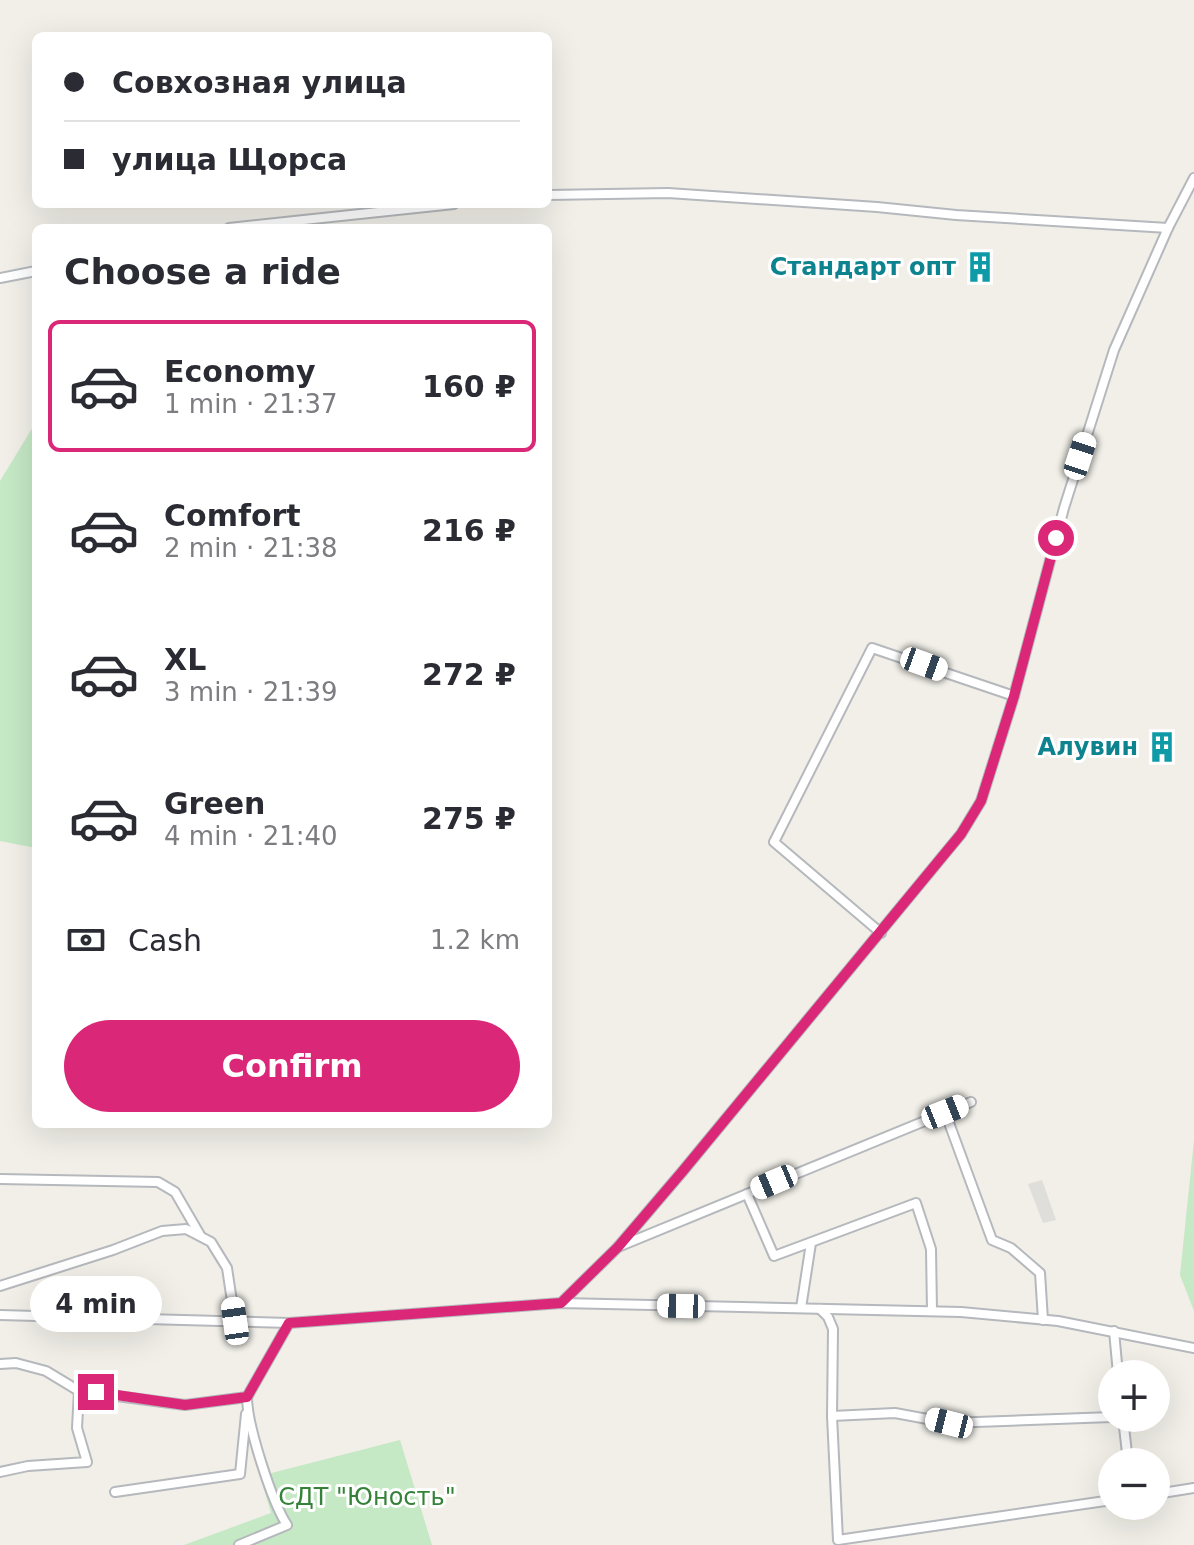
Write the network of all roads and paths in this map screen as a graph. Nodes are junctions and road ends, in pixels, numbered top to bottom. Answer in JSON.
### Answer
{"nodes":[{"id":1,"x":1193,"y":184,"type":"edge"},
{"id":2,"x":552,"y":195,"type":"edge"},
{"id":3,"x":416,"y":208,"type":"edge"},
{"id":4,"x":266,"y":224,"type":"edge"},
{"id":5,"x":1168,"y":228,"type":"junction"},
{"id":6,"x":32,"y":272,"type":"edge"},
{"id":7,"x":0,"y":278,"type":"edge"},
{"id":8,"x":1014,"y":696,"type":"junction"},
{"id":9,"x":881,"y":933,"type":"junction"},
{"id":10,"x":971,"y":1102,"type":"dead end"},
{"id":11,"x":945,"y":1112,"type":"junction"},
{"id":12,"x":0,"y":1179,"type":"edge"},
{"id":13,"x":747,"y":1194,"type":"junction"},
{"id":14,"x":201,"y":1237,"type":"junction"},
{"id":15,"x":811,"y":1243,"type":"junction"},
{"id":16,"x":618,"y":1247,"type":"junction"},
{"id":17,"x":0,"y":1286,"type":"edge"},
{"id":18,"x":561,"y":1303,"type":"junction"},
{"id":19,"x":801,"y":1308,"type":"junction"},
{"id":20,"x":820,"y":1309,"type":"junction"},
{"id":21,"x":932,"y":1311,"type":"junction"},
{"id":22,"x":0,"y":1315,"type":"edge"},
{"id":23,"x":1043,"y":1320,"type":"junction"},
{"id":24,"x":235,"y":1321,"type":"junction"},
{"id":25,"x":289,"y":1323,"type":"junction"},
{"id":26,"x":1114,"y":1331,"type":"junction"},
{"id":27,"x":1194,"y":1348,"type":"edge"},
{"id":28,"x":1117,"y":1360,"type":"edge"},
{"id":29,"x":0,"y":1364,"type":"edge"},
{"id":30,"x":79,"y":1391,"type":"junction"},
{"id":31,"x":247,"y":1397,"type":"junction"},
{"id":32,"x":247,"y":1409,"type":"junction"},
{"id":33,"x":832,"y":1416,"type":"junction"},
{"id":34,"x":1098,"y":1418,"type":"edge"},
{"id":35,"x":0,"y":1472,"type":"edge"},
{"id":36,"x":1194,"y":1488,"type":"edge"},
{"id":37,"x":115,"y":1492,"type":"dead end"},
{"id":38,"x":1170,"y":1492,"type":"edge"},
{"id":39,"x":1098,"y":1502,"type":"edge"},
{"id":40,"x":239,"y":1545,"type":"edge"}],
"edges":[{"from":1,"to":5,"type":"street"},
{"from":2,"to":5,"type":"street"},
{"from":3,"to":4,"type":"street"},
{"from":5,"to":8,"type":"street"},
{"from":6,"to":7,"type":"street"},
{"from":8,"to":9,"type":"street"},
{"from":8,"to":9,"type":"street"},
{"from":9,"to":16,"type":"street"},
{"from":10,"to":11,"type":"street"},
{"from":11,"to":13,"type":"street"},
{"from":11,"to":23,"type":"street"},
{"from":12,"to":14,"type":"street"},
{"from":13,"to":15,"type":"street"},
{"from":13,"to":16,"type":"street"},
{"from":14,"to":17,"type":"street"},
{"from":14,"to":24,"type":"street"},
{"from":15,"to":19,"type":"street"},
{"from":15,"to":21,"type":"street"},
{"from":16,"to":18,"type":"street"},
{"from":18,"to":19,"type":"street"},
{"from":18,"to":25,"type":"street"},
{"from":19,"to":20,"type":"street"},
{"from":20,"to":21,"type":"street"},
{"from":20,"to":33,"type":"street"},
{"from":21,"to":23,"type":"street"},
{"from":22,"to":24,"type":"street"},
{"from":23,"to":26,"type":"street"},
{"from":24,"to":25,"type":"street"},
{"from":25,"to":31,"type":"street"},
{"from":26,"to":27,"type":"street"},
{"from":26,"to":28,"type":"street"},
{"from":29,"to":30,"type":"street"},
{"from":30,"to":31,"type":"street"},
{"from":30,"to":35,"type":"street"},
{"from":31,"to":32,"type":"street"},
{"from":32,"to":37,"type":"street"},
{"from":32,"to":40,"type":"street"},
{"from":33,"to":34,"type":"street"},
{"from":33,"to":39,"type":"street"},
{"from":36,"to":38,"type":"street"}]}
